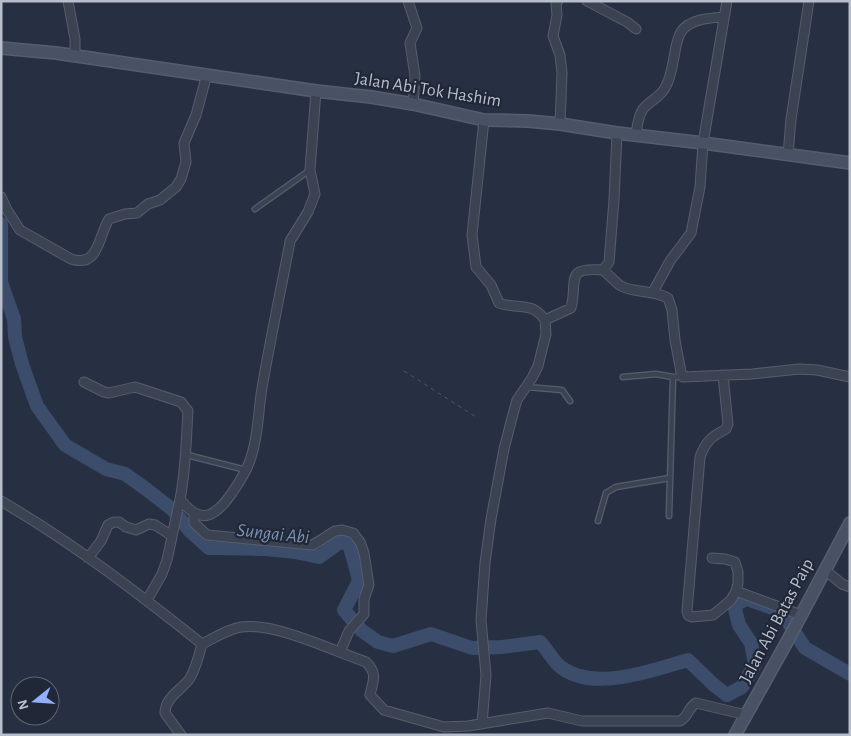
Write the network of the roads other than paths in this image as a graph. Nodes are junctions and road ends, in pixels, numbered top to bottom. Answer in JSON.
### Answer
{"nodes":[{"id":1,"x":68,"y":1,"type":"edge"},
{"id":2,"x":408,"y":1,"type":"edge"},
{"id":3,"x":558,"y":1,"type":"edge"},
{"id":4,"x":587,"y":1,"type":"edge"},
{"id":5,"x":727,"y":1,"type":"edge"},
{"id":6,"x":808,"y":1,"type":"edge"},
{"id":7,"x":724,"y":17,"type":"junction"},
{"id":8,"x":636,"y":29,"type":"dead end"},
{"id":9,"x":1,"y":48,"type":"edge"},
{"id":10,"x":75,"y":56,"type":"junction"},
{"id":11,"x":207,"y":74,"type":"junction"},
{"id":12,"x":316,"y":91,"type":"junction"},
{"id":13,"x":413,"y":104,"type":"junction"},
{"id":14,"x":484,"y":120,"type":"junction"},
{"id":15,"x":560,"y":124,"type":"junction"},
{"id":16,"x":617,"y":133,"type":"junction"},
{"id":17,"x":636,"y":135,"type":"junction"},
{"id":18,"x":703,"y":142,"type":"junction"},
{"id":19,"x":788,"y":155,"type":"junction"},
{"id":20,"x":850,"y":164,"type":"edge"},
{"id":21,"x":310,"y":170,"type":"junction"},
{"id":22,"x":1,"y":197,"type":"edge"},
{"id":23,"x":254,"y":209,"type":"dead end"},
{"id":24,"x":603,"y":270,"type":"junction"},
{"id":25,"x":653,"y":292,"type":"junction"},
{"id":26,"x":545,"y":320,"type":"junction"},
{"id":27,"x":723,"y":375,"type":"junction"},
{"id":28,"x":683,"y":376,"type":"junction"},
{"id":29,"x":623,"y":377,"type":"dead end"},
{"id":30,"x":673,"y":377,"type":"junction"},
{"id":31,"x":850,"y":377,"type":"edge"},
{"id":32,"x":84,"y":382,"type":"dead end"},
{"id":33,"x":526,"y":386,"type":"junction"},
{"id":34,"x":570,"y":401,"type":"dead end"},
{"id":35,"x":187,"y":455,"type":"junction"},
{"id":36,"x":246,"y":470,"type":"junction"},
{"id":37,"x":670,"y":478,"type":"junction"},
{"id":38,"x":180,"y":499,"type":"junction"},
{"id":39,"x":1,"y":501,"type":"edge"},
{"id":40,"x":194,"y":514,"type":"junction"},
{"id":41,"x":669,"y":516,"type":"dead end"},
{"id":42,"x":598,"y":521,"type":"dead end"},
{"id":43,"x":850,"y":523,"type":"edge"},
{"id":44,"x":172,"y":536,"type":"junction"},
{"id":45,"x":88,"y":558,"type":"junction"},
{"id":46,"x":712,"y":558,"type":"dead end"},
{"id":47,"x":825,"y":570,"type":"junction"},
{"id":48,"x":850,"y":588,"type":"edge"},
{"id":49,"x":736,"y":591,"type":"junction"},
{"id":50,"x":147,"y":600,"type":"junction"},
{"id":51,"x":800,"y":618,"type":"junction"},
{"id":52,"x":202,"y":644,"type":"junction"},
{"id":53,"x":340,"y":652,"type":"junction"},
{"id":54,"x":746,"y":715,"type":"junction"},
{"id":55,"x":482,"y":724,"type":"junction"},
{"id":56,"x":182,"y":735,"type":"edge"},
{"id":57,"x":734,"y":735,"type":"edge"}],
"edges":[{"from":1,"to":10,"type":"street"},
{"from":2,"to":13,"type":"street"},
{"from":3,"to":15,"type":"street"},
{"from":4,"to":8,"type":"street"},
{"from":5,"to":7,"type":"street"},
{"from":6,"to":19,"type":"street"},
{"from":7,"to":17,"type":"street"},
{"from":7,"to":18,"type":"street"},
{"from":9,"to":10,"type":"main road","name":"Jalan Abi Tok Hashim"},
{"from":10,"to":11,"type":"main road","name":"Jalan Abi Tok Hashim"},
{"from":11,"to":12,"type":"main road","name":"Jalan Abi Tok Hashim"},
{"from":11,"to":22,"type":"street"},
{"from":12,"to":13,"type":"main road","name":"Jalan Abi Tok Hashim"},
{"from":12,"to":21,"type":"street"},
{"from":13,"to":14,"type":"main road","name":"Jalan Abi Tok Hashim"},
{"from":14,"to":15,"type":"main road","name":"Jalan Abi Tok Hashim"},
{"from":14,"to":26,"type":"street"},
{"from":15,"to":16,"type":"main road","name":"Jalan Abi Tok Hashim"},
{"from":16,"to":17,"type":"main road","name":"Jalan Abi Tok Hashim"},
{"from":16,"to":24,"type":"street"},
{"from":17,"to":18,"type":"main road","name":"Jalan Abi Tok Hashim"},
{"from":18,"to":19,"type":"main road","name":"Jalan Abi Tok Hashim"},
{"from":18,"to":25,"type":"street"},
{"from":19,"to":20,"type":"main road","name":"Jalan Abi Tok Hashim"},
{"from":21,"to":23,"type":"lane"},
{"from":21,"to":36,"type":"street"},
{"from":24,"to":25,"type":"street"},
{"from":24,"to":26,"type":"street"},
{"from":25,"to":28,"type":"street"},
{"from":26,"to":33,"type":"street"},
{"from":27,"to":28,"type":"street"},
{"from":27,"to":31,"type":"street"},
{"from":27,"to":49,"type":"street"},
{"from":28,"to":30,"type":"lane"},
{"from":29,"to":30,"type":"lane"},
{"from":30,"to":37,"type":"lane"},
{"from":32,"to":35,"type":"street"},
{"from":33,"to":34,"type":"lane"},
{"from":33,"to":55,"type":"street"},
{"from":35,"to":36,"type":"lane"},
{"from":35,"to":38,"type":"street"},
{"from":36,"to":40,"type":"street"},
{"from":37,"to":41,"type":"lane"},
{"from":37,"to":42,"type":"lane"},
{"from":38,"to":40,"type":"street"},
{"from":38,"to":44,"type":"street"},
{"from":39,"to":45,"type":"street"},
{"from":40,"to":53,"type":"street"},
{"from":43,"to":47,"type":"main road","name":"Jalan Abi Batas Paip"},
{"from":44,"to":45,"type":"street"},
{"from":44,"to":50,"type":"street"},
{"from":45,"to":50,"type":"street"},
{"from":46,"to":49,"type":"street"},
{"from":47,"to":48,"type":"street"},
{"from":47,"to":51,"type":"main road","name":"Jalan Abi Batas Paip"},
{"from":49,"to":51,"type":"street"},
{"from":50,"to":52,"type":"street"},
{"from":51,"to":54,"type":"main road","name":"Jalan Abi Batas Paip"},
{"from":52,"to":53,"type":"street"},
{"from":52,"to":56,"type":"street"},
{"from":53,"to":55,"type":"street"},
{"from":54,"to":55,"type":"street"},
{"from":54,"to":57,"type":"main road","name":"Jalan Abi Batas Paip"}]}
